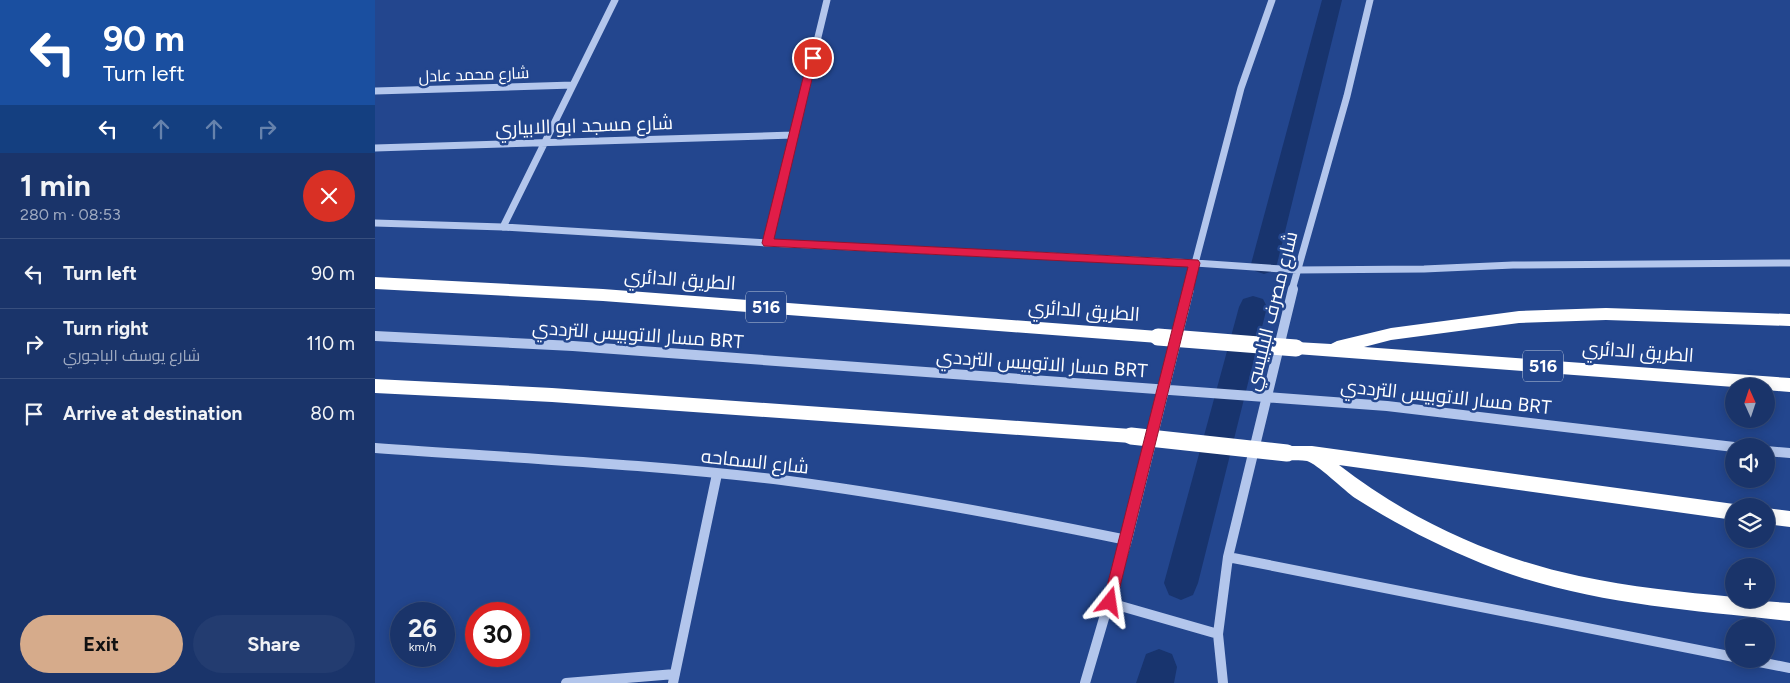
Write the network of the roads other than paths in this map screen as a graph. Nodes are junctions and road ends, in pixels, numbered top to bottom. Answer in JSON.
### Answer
{"nodes":[{"id":1,"x":615,"y":0,"type":"edge"},
{"id":2,"x":827,"y":0,"type":"edge"},
{"id":3,"x":1273,"y":0,"type":"edge"},
{"id":4,"x":1370,"y":0,"type":"edge"},
{"id":5,"x":573,"y":85,"type":"junction"},
{"id":6,"x":375,"y":91,"type":"edge"},
{"id":7,"x":793,"y":135,"type":"junction"},
{"id":8,"x":544,"y":143,"type":"junction"},
{"id":9,"x":375,"y":148,"type":"edge"},
{"id":10,"x":375,"y":223,"type":"edge"},
{"id":11,"x":503,"y":227,"type":"junction"},
{"id":12,"x":768,"y":243,"type":"junction"},
{"id":13,"x":1195,"y":263,"type":"junction"},
{"id":14,"x":1790,"y":263,"type":"edge"},
{"id":15,"x":1297,"y":270,"type":"junction"},
{"id":16,"x":375,"y":283,"type":"edge"},
{"id":17,"x":1790,"y":320,"type":"edge"},
{"id":18,"x":375,"y":336,"type":"edge"},
{"id":19,"x":1323,"y":351,"type":"junction"},
{"id":20,"x":1790,"y":385,"type":"edge"},
{"id":21,"x":375,"y":386,"type":"edge"},
{"id":22,"x":1725,"y":446,"type":"edge"},
{"id":23,"x":375,"y":448,"type":"edge"},
{"id":24,"x":1775,"y":451,"type":"edge"},
{"id":25,"x":1790,"y":453,"type":"edge"},
{"id":26,"x":1312,"y":454,"type":"junction"},
{"id":27,"x":717,"y":474,"type":"junction"},
{"id":28,"x":1725,"y":511,"type":"edge"},
{"id":29,"x":1775,"y":518,"type":"edge"},
{"id":30,"x":1790,"y":520,"type":"edge"},
{"id":31,"x":1127,"y":540,"type":"junction"},
{"id":32,"x":1228,"y":557,"type":"junction"},
{"id":33,"x":1110,"y":602,"type":"junction"},
{"id":34,"x":1790,"y":612,"type":"edge"},
{"id":35,"x":1218,"y":634,"type":"junction"},
{"id":36,"x":1725,"y":655,"type":"edge"},
{"id":37,"x":1775,"y":665,"type":"edge"},
{"id":38,"x":1790,"y":668,"type":"edge"},
{"id":39,"x":674,"y":678,"type":"edge"},
{"id":40,"x":566,"y":683,"type":"edge"},
{"id":41,"x":1085,"y":683,"type":"edge"},
{"id":42,"x":1223,"y":683,"type":"edge"}],
"edges":[{"from":1,"to":5,"type":"street"},
{"from":2,"to":7,"type":"street"},
{"from":3,"to":13,"type":"street"},
{"from":4,"to":15,"type":"street","name":"شارع مصرف البلبيسي"},
{"from":5,"to":6,"type":"street","name":"شارع محمد عادل"},
{"from":5,"to":8,"type":"street"},
{"from":7,"to":8,"type":"street","name":"شارع مسجد ابو الابياري"},
{"from":7,"to":12,"type":"street"},
{"from":8,"to":9,"type":"street","name":"شارع مسجد ابو الابياري"},
{"from":8,"to":11,"type":"street"},
{"from":10,"to":11,"type":"street"},
{"from":11,"to":12,"type":"street"},
{"from":12,"to":13,"type":"street"},
{"from":13,"to":15,"type":"street"},
{"from":13,"to":31,"type":"street"},
{"from":14,"to":15,"type":"street"},
{"from":15,"to":32,"type":"street","name":"شارع مصرف البلبيسي"},
{"from":16,"to":19,"type":"highway","name":"الطريق الدائري","number":"516","bridge":true},
{"from":17,"to":19,"type":"highway"},
{"from":18,"to":22,"type":"street","name":"مسار الاتوبيس الترددي BRT"},
{"from":19,"to":20,"type":"highway","name":"الطريق الدائري","number":"516"},
{"from":21,"to":26,"type":"highway","bridge":true},
{"from":23,"to":27,"type":"street","name":"شارع السماحه"},
{"from":24,"to":25,"type":"street"},
{"from":26,"to":28,"type":"highway"},
{"from":26,"to":34,"type":"highway"},
{"from":27,"to":31,"type":"street","name":"شارع السماحه"},
{"from":27,"to":39,"type":"street"},
{"from":29,"to":30,"type":"highway"},
{"from":31,"to":33,"type":"street"},
{"from":32,"to":35,"type":"street","name":"شارع مصرف البلبيسي"},
{"from":32,"to":36,"type":"street"},
{"from":33,"to":35,"type":"street"},
{"from":33,"to":41,"type":"street"},
{"from":35,"to":42,"type":"street","name":"شارع مصرف البلبيسي"},
{"from":37,"to":38,"type":"street"},
{"from":39,"to":40,"type":"street"}]}
